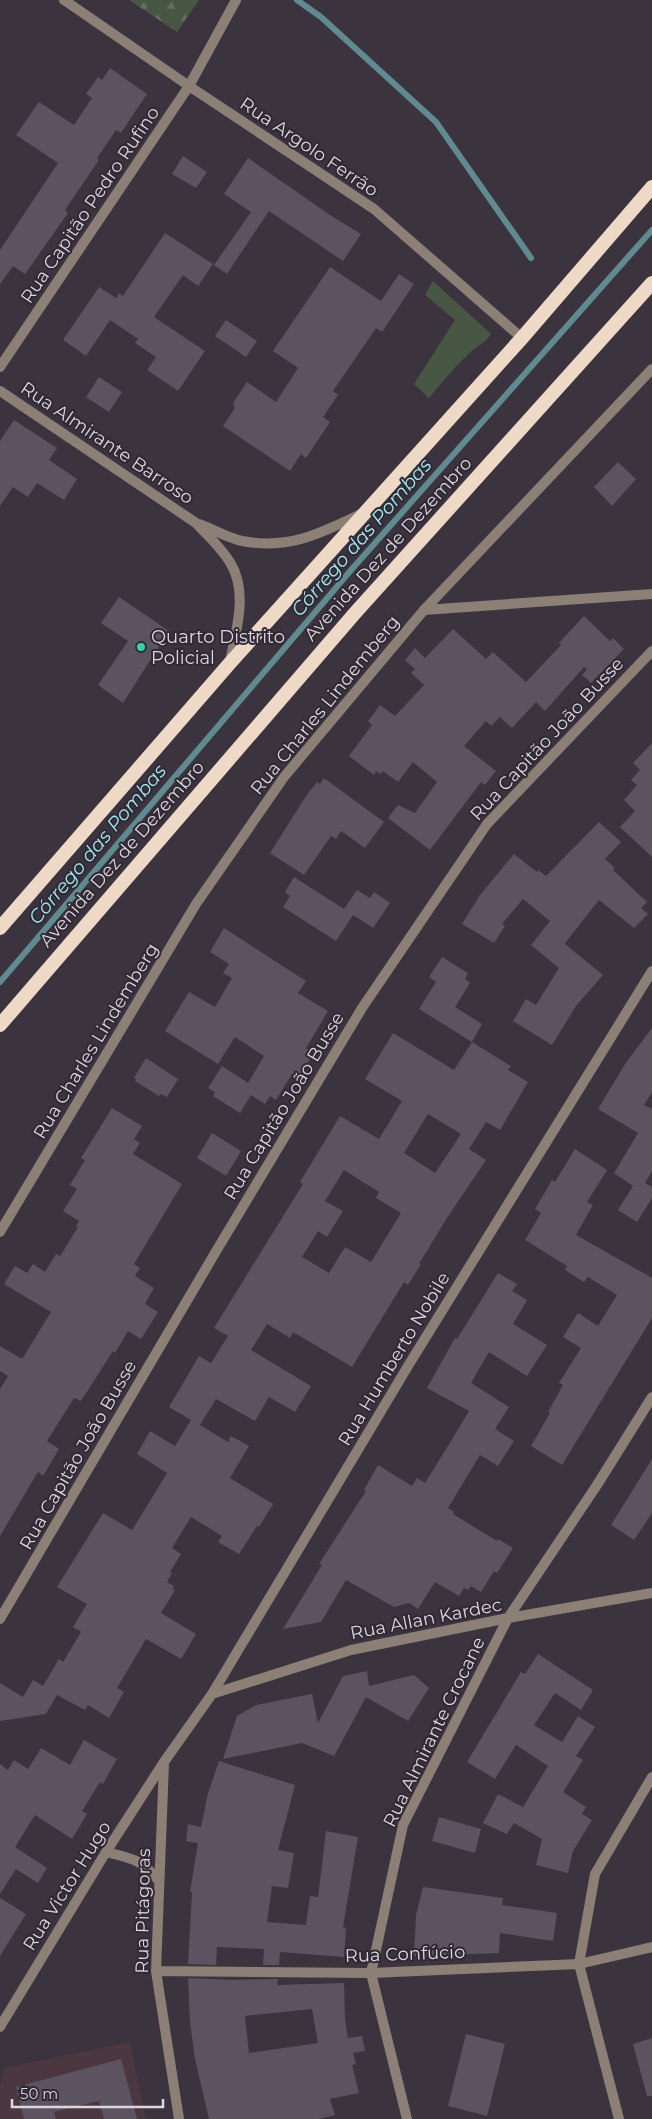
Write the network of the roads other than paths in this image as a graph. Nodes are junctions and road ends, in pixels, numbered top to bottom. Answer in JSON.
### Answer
{"nodes":[{"id":1,"x":64,"y":0,"type":"edge"},
{"id":2,"x":236,"y":0,"type":"edge"},
{"id":3,"x":189,"y":86,"type":"junction"},
{"id":4,"x":652,"y":187,"type":"edge"},
{"id":5,"x":652,"y":283,"type":"edge"},
{"id":6,"x":522,"y":338,"type":"junction"},
{"id":7,"x":0,"y":366,"type":"edge"},
{"id":8,"x":652,"y":369,"type":"edge"},
{"id":9,"x":0,"y":391,"type":"edge"},
{"id":10,"x":366,"y":511,"type":"junction"},
{"id":11,"x":196,"y":523,"type":"junction"},
{"id":12,"x":652,"y":594,"type":"edge"},
{"id":13,"x":424,"y":610,"type":"junction"},
{"id":14,"x":652,"y":651,"type":"edge"},
{"id":15,"x":230,"y":663,"type":"junction"},
{"id":16,"x":0,"y":928,"type":"edge"},
{"id":17,"x":652,"y":971,"type":"edge"},
{"id":18,"x":0,"y":1025,"type":"edge"},
{"id":19,"x":0,"y":1232,"type":"edge"},
{"id":20,"x":652,"y":1397,"type":"edge"},
{"id":21,"x":652,"y":1594,"type":"edge"},
{"id":22,"x":508,"y":1618,"type":"junction"},
{"id":23,"x":0,"y":1619,"type":"edge"},
{"id":24,"x":212,"y":1694,"type":"junction"},
{"id":25,"x":164,"y":1762,"type":"junction"},
{"id":26,"x":652,"y":1777,"type":"edge"},
{"id":27,"x":106,"y":1852,"type":"junction"},
{"id":28,"x":159,"y":1881,"type":"junction"},
{"id":29,"x":652,"y":1946,"type":"edge"},
{"id":30,"x":579,"y":1964,"type":"junction"},
{"id":31,"x":156,"y":1971,"type":"junction"},
{"id":32,"x":371,"y":1973,"type":"junction"},
{"id":33,"x":0,"y":2027,"type":"edge"},
{"id":34,"x":179,"y":2119,"type":"edge"},
{"id":35,"x":407,"y":2119,"type":"edge"},
{"id":36,"x":619,"y":2119,"type":"edge"}],
"edges":[{"from":1,"to":3,"type":"street","name":"Rua Argolo Ferrão"},
{"from":2,"to":3,"type":"street","name":"Rua Capitão Pedro Rufino"},
{"from":3,"to":6,"type":"street","name":"Rua Argolo Ferrão"},
{"from":3,"to":7,"type":"street","name":"Rua Capitão Pedro Rufino"},
{"from":4,"to":6,"type":"highway"},
{"from":5,"to":18,"type":"highway","name":"Avenida Dez de Dezembro"},
{"from":6,"to":10,"type":"highway"},
{"from":8,"to":13,"type":"street","name":"Rua Charles Lindemberg"},
{"from":9,"to":11,"type":"street","name":"Rua Almirante Barroso"},
{"from":10,"to":11,"type":"street","name":"Rua Almirante Barroso"},
{"from":10,"to":15,"type":"highway"},
{"from":11,"to":15,"type":"street","name":"Rua Almirante Barroso"},
{"from":12,"to":13,"type":"street"},
{"from":13,"to":19,"type":"street","name":"Rua Charles Lindemberg"},
{"from":14,"to":23,"type":"street","name":"Rua Capitão João Busse"},
{"from":15,"to":16,"type":"highway"},
{"from":17,"to":24,"type":"street","name":"Rua Humberto Nobile"},
{"from":20,"to":22,"type":"street","name":"Rua Almirante Crocane"},
{"from":21,"to":22,"type":"street","name":"Rua Allan Kardec"},
{"from":22,"to":24,"type":"street","name":"Rua Allan Kardec"},
{"from":22,"to":32,"type":"street","name":"Rua Almirante Crocane"},
{"from":24,"to":25,"type":"street","name":"Rua Humberto Nobile"},
{"from":25,"to":27,"type":"street","name":"Rua Victor Hugo"},
{"from":25,"to":28,"type":"street","name":"Rua Pitágoras"},
{"from":26,"to":30,"type":"street"},
{"from":27,"to":28,"type":"street"},
{"from":27,"to":33,"type":"street","name":"Rua Victor Hugo"},
{"from":28,"to":31,"type":"street","name":"Rua Pitágoras"},
{"from":29,"to":30,"type":"street","name":"Rua Confúcio"},
{"from":30,"to":32,"type":"street","name":"Rua Confúcio"},
{"from":30,"to":36,"type":"street"},
{"from":31,"to":32,"type":"street","name":"Rua Confúcio"},
{"from":31,"to":34,"type":"street","name":"Rua Pitágoras"},
{"from":32,"to":35,"type":"street","name":"Rua Almirante Crocane"}]}
